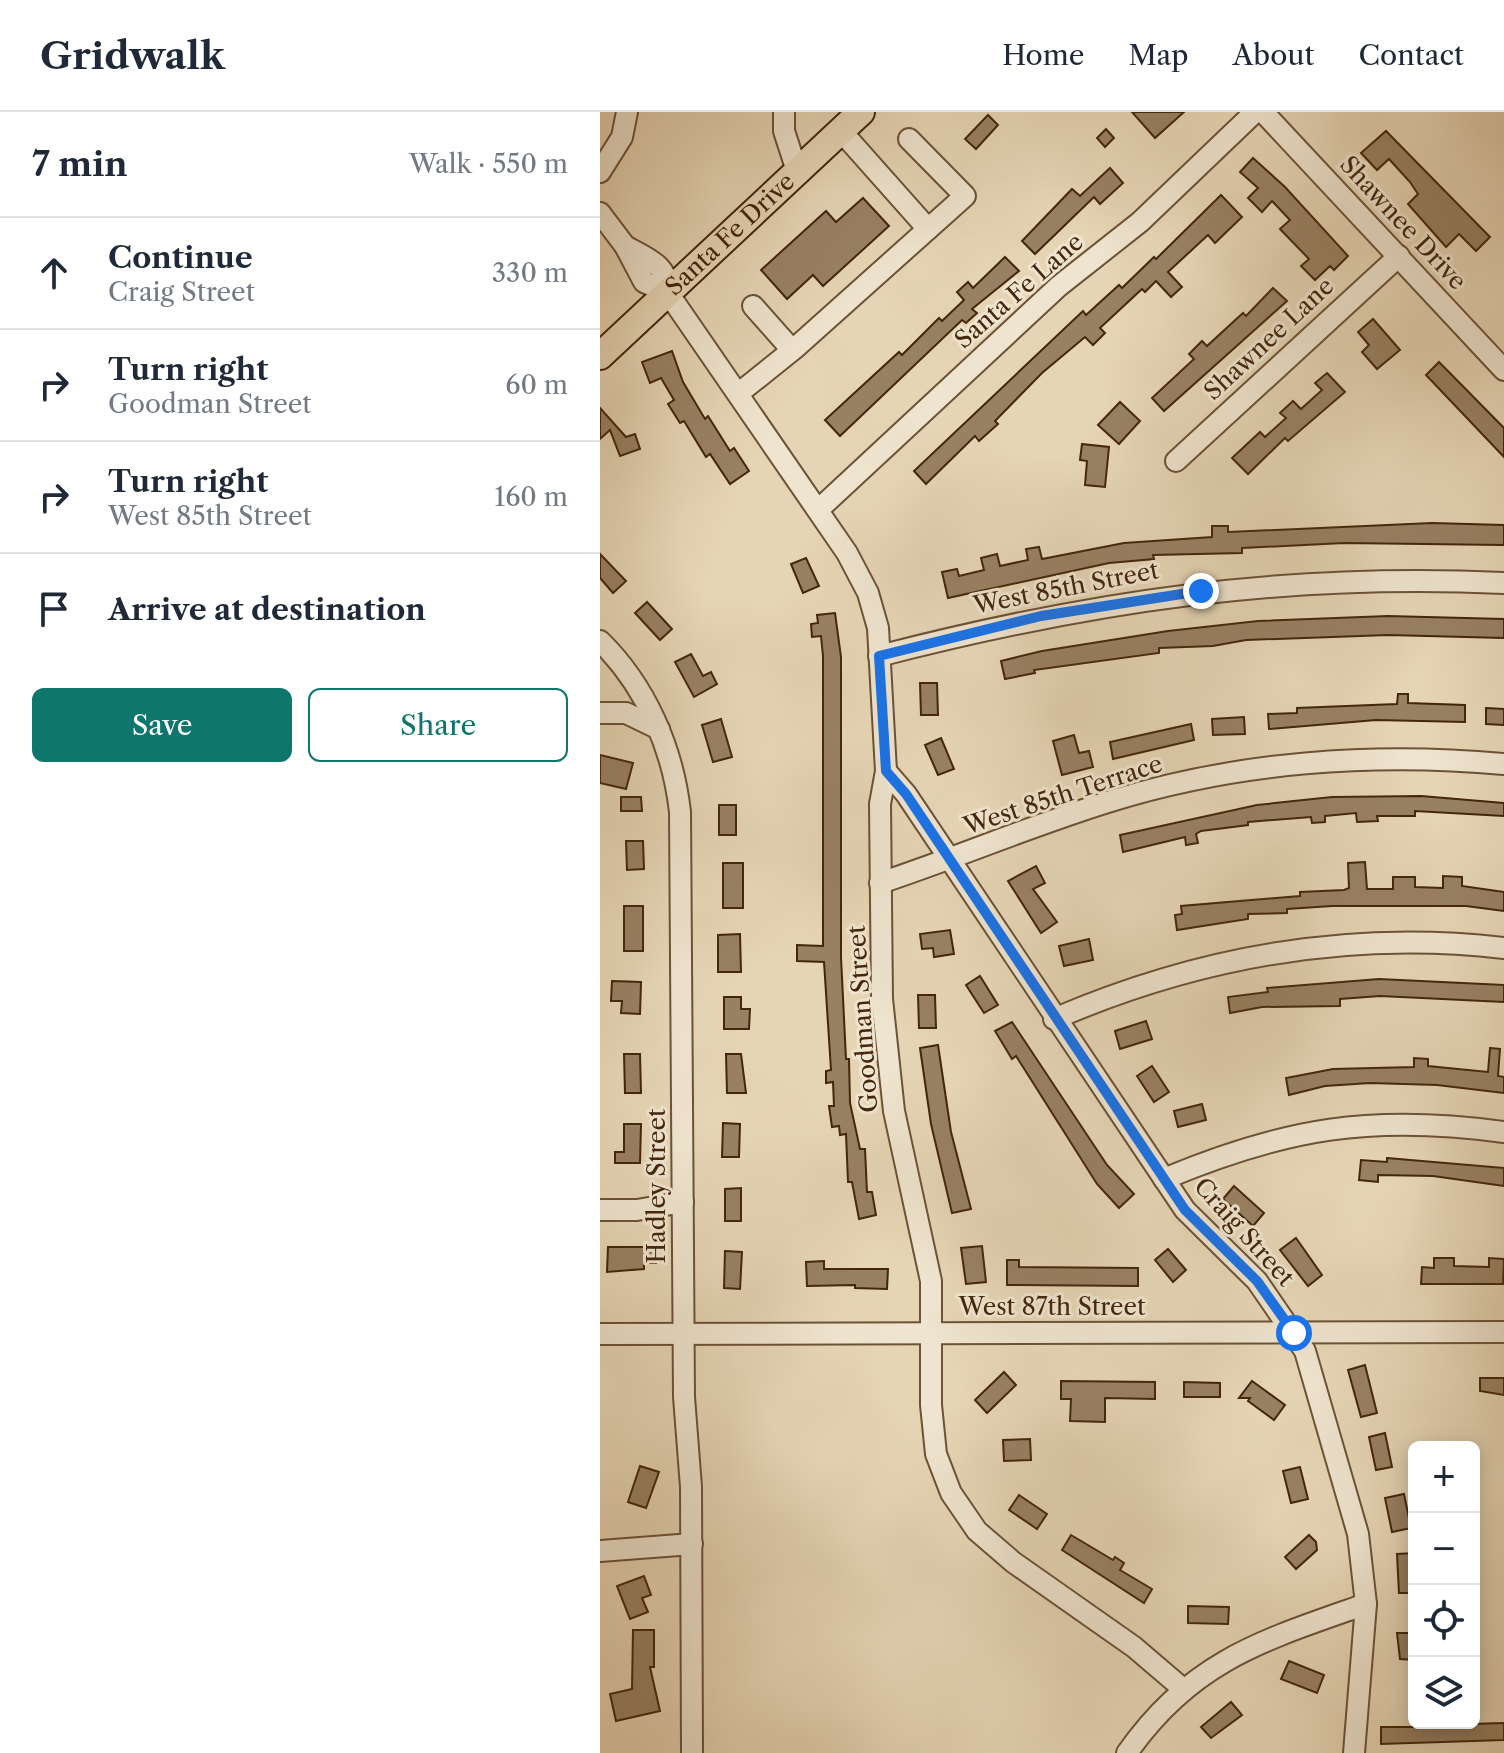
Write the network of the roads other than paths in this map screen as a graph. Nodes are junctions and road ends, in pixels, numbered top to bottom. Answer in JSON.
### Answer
{"nodes":[{"id":1,"x":627,"y":112,"type":"edge"},
{"id":2,"x":784,"y":112,"type":"edge"},
{"id":3,"x":861,"y":112,"type":"edge"},
{"id":4,"x":1255,"y":112,"type":"edge"},
{"id":5,"x":1263,"y":112,"type":"edge"},
{"id":6,"x":841,"y":131,"type":"junction"},
{"id":7,"x":909,"y":139,"type":"dead end"},
{"id":8,"x":797,"y":171,"type":"junction"},
{"id":9,"x":600,"y":172,"type":"edge"},
{"id":10,"x":600,"y":213,"type":"edge"},
{"id":11,"x":928,"y":229,"type":"junction"},
{"id":12,"x":1399,"y":256,"type":"junction"},
{"id":13,"x":668,"y":293,"type":"junction"},
{"id":14,"x":753,"y":306,"type":"dead end"},
{"id":15,"x":792,"y":350,"type":"junction"},
{"id":16,"x":600,"y":356,"type":"edge"},
{"id":17,"x":1504,"y":370,"type":"edge"},
{"id":18,"x":739,"y":393,"type":"junction"},
{"id":19,"x":1176,"y":461,"type":"dead end"},
{"id":20,"x":818,"y":510,"type":"junction"},
{"id":21,"x":1504,"y":583,"type":"edge"},
{"id":22,"x":600,"y":641,"type":"edge"},
{"id":23,"x":879,"y":656,"type":"junction"},
{"id":24,"x":600,"y":713,"type":"edge"},
{"id":25,"x":659,"y":729,"type":"junction"},
{"id":26,"x":1504,"y":764,"type":"edge"},
{"id":27,"x":886,"y":771,"type":"junction"},
{"id":28,"x":948,"y":860,"type":"junction"},
{"id":29,"x":880,"y":883,"type":"junction"},
{"id":30,"x":1504,"y":948,"type":"edge"},
{"id":31,"x":1054,"y":1019,"type":"junction"},
{"id":32,"x":1504,"y":1132,"type":"edge"},
{"id":33,"x":1164,"y":1179,"type":"junction"},
{"id":34,"x":683,"y":1202,"type":"junction"},
{"id":35,"x":600,"y":1210,"type":"edge"},
{"id":36,"x":1504,"y":1332,"type":"edge"},
{"id":37,"x":1294,"y":1333,"type":"junction"},
{"id":38,"x":600,"y":1334,"type":"edge"},
{"id":39,"x":683,"y":1334,"type":"junction"},
{"id":40,"x":932,"y":1334,"type":"junction"},
{"id":41,"x":692,"y":1544,"type":"junction"},
{"id":42,"x":600,"y":1551,"type":"edge"},
{"id":43,"x":1366,"y":1604,"type":"junction"},
{"id":44,"x":1182,"y":1688,"type":"junction"},
{"id":45,"x":692,"y":1753,"type":"edge"},
{"id":46,"x":1127,"y":1753,"type":"edge"},
{"id":47,"x":1354,"y":1753,"type":"edge"}],
"edges":[{"from":1,"to":9,"type":"street"},
{"from":2,"to":8,"type":"street"},
{"from":3,"to":6,"type":"main road","name":"Santa Fe Drive"},
{"from":4,"to":20,"type":"street","name":"Santa Fe Lane"},
{"from":5,"to":12,"type":"street","name":"Shawnee Drive"},
{"from":6,"to":8,"type":"main road","name":"Santa Fe Drive"},
{"from":6,"to":11,"type":"street"},
{"from":7,"to":11,"type":"street"},
{"from":8,"to":13,"type":"main road","name":"Santa Fe Drive"},
{"from":10,"to":13,"type":"street","name":"Goodman Street"},
{"from":11,"to":15,"type":"street"},
{"from":12,"to":17,"type":"street","name":"Shawnee Drive"},
{"from":12,"to":19,"type":"street","name":"Shawnee Lane"},
{"from":13,"to":16,"type":"main road","name":"Santa Fe Drive"},
{"from":13,"to":18,"type":"street","name":"Goodman Street"},
{"from":14,"to":15,"type":"street"},
{"from":15,"to":18,"type":"street"},
{"from":18,"to":20,"type":"street","name":"Goodman Street"},
{"from":20,"to":23,"type":"street","name":"Goodman Street"},
{"from":21,"to":23,"type":"street","name":"West 85th Street"},
{"from":22,"to":25,"type":"street","name":"Hadley Street"},
{"from":23,"to":27,"type":"street","name":"Goodman Street"},
{"from":24,"to":25,"type":"street"},
{"from":25,"to":34,"type":"street","name":"Hadley Street"},
{"from":26,"to":28,"type":"street","name":"West 85th Terrace"},
{"from":27,"to":28,"type":"street","name":"Craig Street"},
{"from":27,"to":29,"type":"street","name":"Goodman Street"},
{"from":28,"to":29,"type":"street","name":"West 85th Terrace"},
{"from":28,"to":31,"type":"street","name":"Craig Street"},
{"from":29,"to":40,"type":"street","name":"Goodman Street"},
{"from":30,"to":31,"type":"street"},
{"from":31,"to":33,"type":"street","name":"Craig Street"},
{"from":32,"to":33,"type":"street"},
{"from":33,"to":37,"type":"street","name":"Craig Street"},
{"from":34,"to":35,"type":"street"},
{"from":34,"to":39,"type":"street","name":"Hadley Street"},
{"from":36,"to":37,"type":"street","name":"West 87th Street"},
{"from":37,"to":40,"type":"street","name":"West 87th Street"},
{"from":37,"to":43,"type":"street","name":"Craig Street"},
{"from":38,"to":39,"type":"street","name":"West 87th Street"},
{"from":39,"to":40,"type":"street","name":"West 87th Street"},
{"from":39,"to":41,"type":"street","name":"Hadley Street"},
{"from":40,"to":44,"type":"street","name":"Goodman Street"},
{"from":41,"to":42,"type":"street"},
{"from":41,"to":45,"type":"street","name":"Hadley Street"},
{"from":43,"to":44,"type":"street"},
{"from":43,"to":47,"type":"street","name":"Craig Street"},
{"from":44,"to":46,"type":"street"}]}
